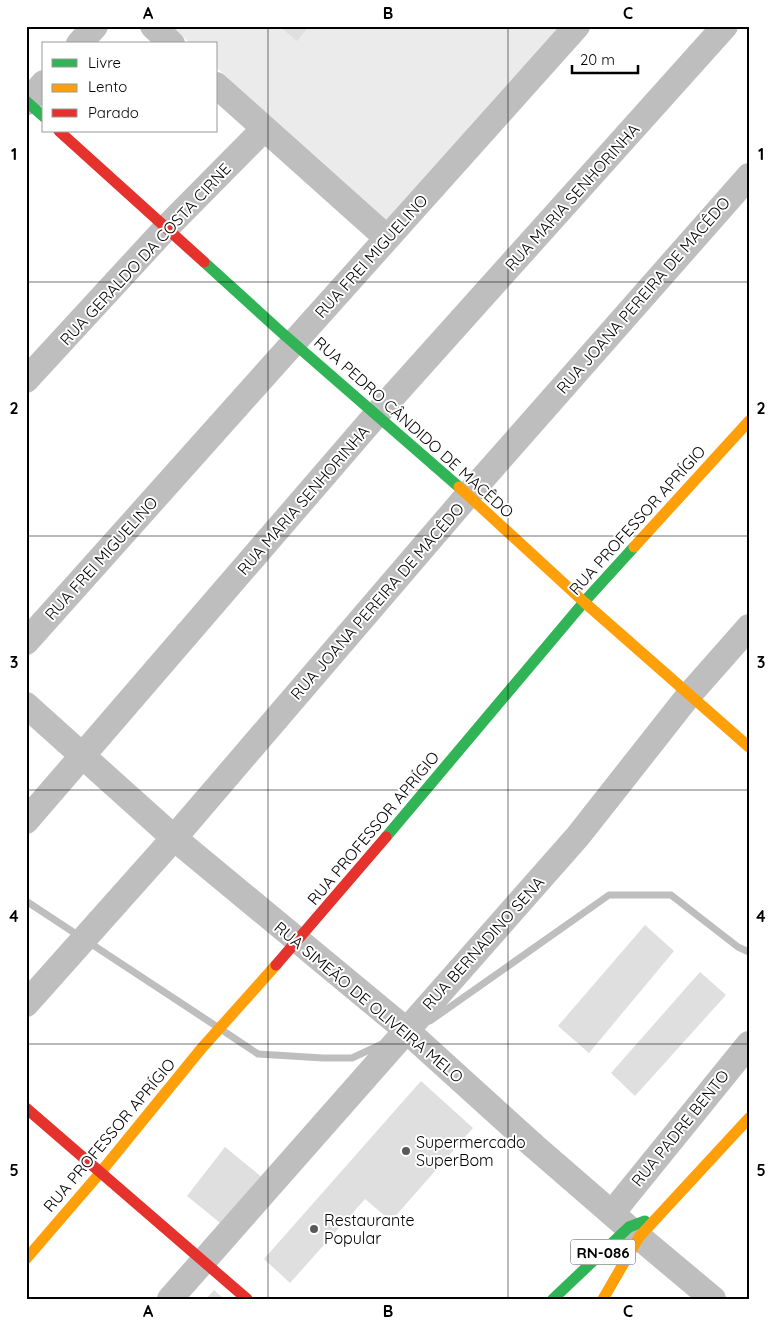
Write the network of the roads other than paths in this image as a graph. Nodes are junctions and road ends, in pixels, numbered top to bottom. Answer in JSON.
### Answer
{"nodes":[{"id":1,"x":94,"y":26,"type":"edge"},
{"id":2,"x":153,"y":26,"type":"edge"},
{"id":3,"x":576,"y":26,"type":"edge"},
{"id":4,"x":725,"y":26,"type":"edge"},
{"id":5,"x":81,"y":42,"type":"edge"},
{"id":6,"x":170,"y":42,"type":"edge"},
{"id":7,"x":42,"y":85,"type":"edge"},
{"id":8,"x":218,"y":87,"type":"edge"},
{"id":9,"x":26,"y":102,"type":"edge"},
{"id":10,"x":42,"y":115,"type":"edge"},
{"id":11,"x":264,"y":129,"type":"junction"},
{"id":12,"x":60,"y":132,"type":"edge"},
{"id":13,"x":749,"y":176,"type":"edge"},
{"id":14,"x":166,"y":228,"type":"junction"},
{"id":15,"x":387,"y":238,"type":"junction"},
{"id":16,"x":294,"y":342,"type":"junction"},
{"id":17,"x":26,"y":380,"type":"edge"},
{"id":18,"x":376,"y":415,"type":"junction"},
{"id":19,"x":749,"y":421,"type":"edge"},
{"id":20,"x":468,"y":495,"type":"junction"},
{"id":21,"x":584,"y":602,"type":"junction"},
{"id":22,"x":749,"y":627,"type":"edge"},
{"id":23,"x":26,"y":642,"type":"edge"},
{"id":24,"x":689,"y":695,"type":"junction"},
{"id":25,"x":26,"y":705,"type":"edge"},
{"id":26,"x":749,"y":747,"type":"edge"},
{"id":27,"x":83,"y":756,"type":"junction"},
{"id":28,"x":26,"y":821,"type":"edge"},
{"id":29,"x":174,"y":838,"type":"junction"},
{"id":30,"x":298,"y":941,"type":"junction"},
{"id":31,"x":26,"y":1004,"type":"edge"},
{"id":32,"x":406,"y":1030,"type":"junction"},
{"id":33,"x":749,"y":1044,"type":"edge"},
{"id":34,"x":26,"y":1108,"type":"edge"},
{"id":35,"x":749,"y":1118,"type":"edge"},
{"id":36,"x":100,"y":1173,"type":"junction"},
{"id":37,"x":627,"y":1226,"type":"junction"},
{"id":38,"x":26,"y":1259,"type":"edge"},
{"id":39,"x":202,"y":1261,"type":"junction"},
{"id":40,"x":170,"y":1299,"type":"edge"},
{"id":41,"x":247,"y":1299,"type":"edge"},
{"id":42,"x":554,"y":1299,"type":"edge"},
{"id":43,"x":603,"y":1299,"type":"edge"},
{"id":44,"x":713,"y":1299,"type":"edge"}],
"edges":[{"from":1,"to":5,"type":"street"},
{"from":2,"to":6,"type":"street"},
{"from":3,"to":15,"type":"street","name":"RUA FREI MIGUELINO"},
{"from":4,"to":18,"type":"street","name":"RUA MARIA SENHORINHA"},
{"from":7,"to":9,"type":"street"},
{"from":8,"to":11,"type":"street"},
{"from":9,"to":10,"type":"street"},
{"from":11,"to":14,"type":"street","name":"RUA GERALDO DA COSTA CIRNE"},
{"from":11,"to":15,"type":"street"},
{"from":12,"to":14,"type":"street","name":"RUA PEDRO CÂNDIDO DE MACÊDO"},
{"from":13,"to":20,"type":"street","name":"RUA JOANA PEREIRA DE MACÊDO"},
{"from":14,"to":16,"type":"street","name":"RUA PEDRO CÂNDIDO DE MACÊDO"},
{"from":14,"to":17,"type":"street","name":"RUA GERALDO DA COSTA CIRNE"},
{"from":15,"to":16,"type":"street","name":"RUA FREI MIGUELINO"},
{"from":16,"to":18,"type":"street","name":"RUA PEDRO CÂNDIDO DE MACÊDO"},
{"from":16,"to":23,"type":"street","name":"RUA FREI MIGUELINO"},
{"from":18,"to":20,"type":"street","name":"RUA PEDRO CÂNDIDO DE MACÊDO"},
{"from":18,"to":27,"type":"street","name":"RUA MARIA SENHORINHA"},
{"from":19,"to":21,"type":"street","name":"RUA PROFESSOR APRÍGIO"},
{"from":20,"to":21,"type":"street","name":"RUA PEDRO CÂNDIDO DE MACÊDO"},
{"from":20,"to":29,"type":"street","name":"RUA JOANA PEREIRA DE MACÊDO"},
{"from":21,"to":24,"type":"street","name":"RUA PEDRO CÂNDIDO DE MACÊDO"},
{"from":21,"to":30,"type":"street","name":"RUA PROFESSOR APRÍGIO"},
{"from":22,"to":24,"type":"street","name":"RUA BERNADINO SENA"},
{"from":24,"to":26,"type":"street","name":"RUA PEDRO CÂNDIDO DE MACÊDO"},
{"from":24,"to":32,"type":"street","name":"RUA BERNADINO SENA"},
{"from":25,"to":27,"type":"street","name":"RUA SIMEÃO DE OLIVEIRA MELO"},
{"from":27,"to":28,"type":"street","name":"RUA MARIA SENHORINHA"},
{"from":27,"to":29,"type":"street","name":"RUA SIMEÃO DE OLIVEIRA MELO"},
{"from":29,"to":30,"type":"street","name":"RUA SIMEÃO DE OLIVEIRA MELO"},
{"from":29,"to":31,"type":"street","name":"RUA JOANA PEREIRA DE MACÊDO"},
{"from":30,"to":32,"type":"street","name":"RUA SIMEÃO DE OLIVEIRA MELO"},
{"from":30,"to":36,"type":"street","name":"RUA PROFESSOR APRÍGIO"},
{"from":32,"to":37,"type":"street","name":"RUA SIMEÃO DE OLIVEIRA MELO"},
{"from":32,"to":39,"type":"street","name":"RUA BERNADINO SENA"},
{"from":33,"to":37,"type":"street","name":"RUA PADRE BENTO"},
{"from":34,"to":36,"type":"street"},
{"from":35,"to":37,"type":"street","number":"RN-086"},
{"from":36,"to":38,"type":"street","name":"RUA PROFESSOR APRÍGIO"},
{"from":36,"to":39,"type":"street"},
{"from":37,"to":42,"type":"street","number":"RN-086"},
{"from":37,"to":43,"type":"street","number":"RN-086"},
{"from":37,"to":44,"type":"street","name":"RUA SIMEÃO DE OLIVEIRA MELO"},
{"from":39,"to":40,"type":"street","name":"RUA BERNADINO SENA"},
{"from":39,"to":41,"type":"street"}]}
